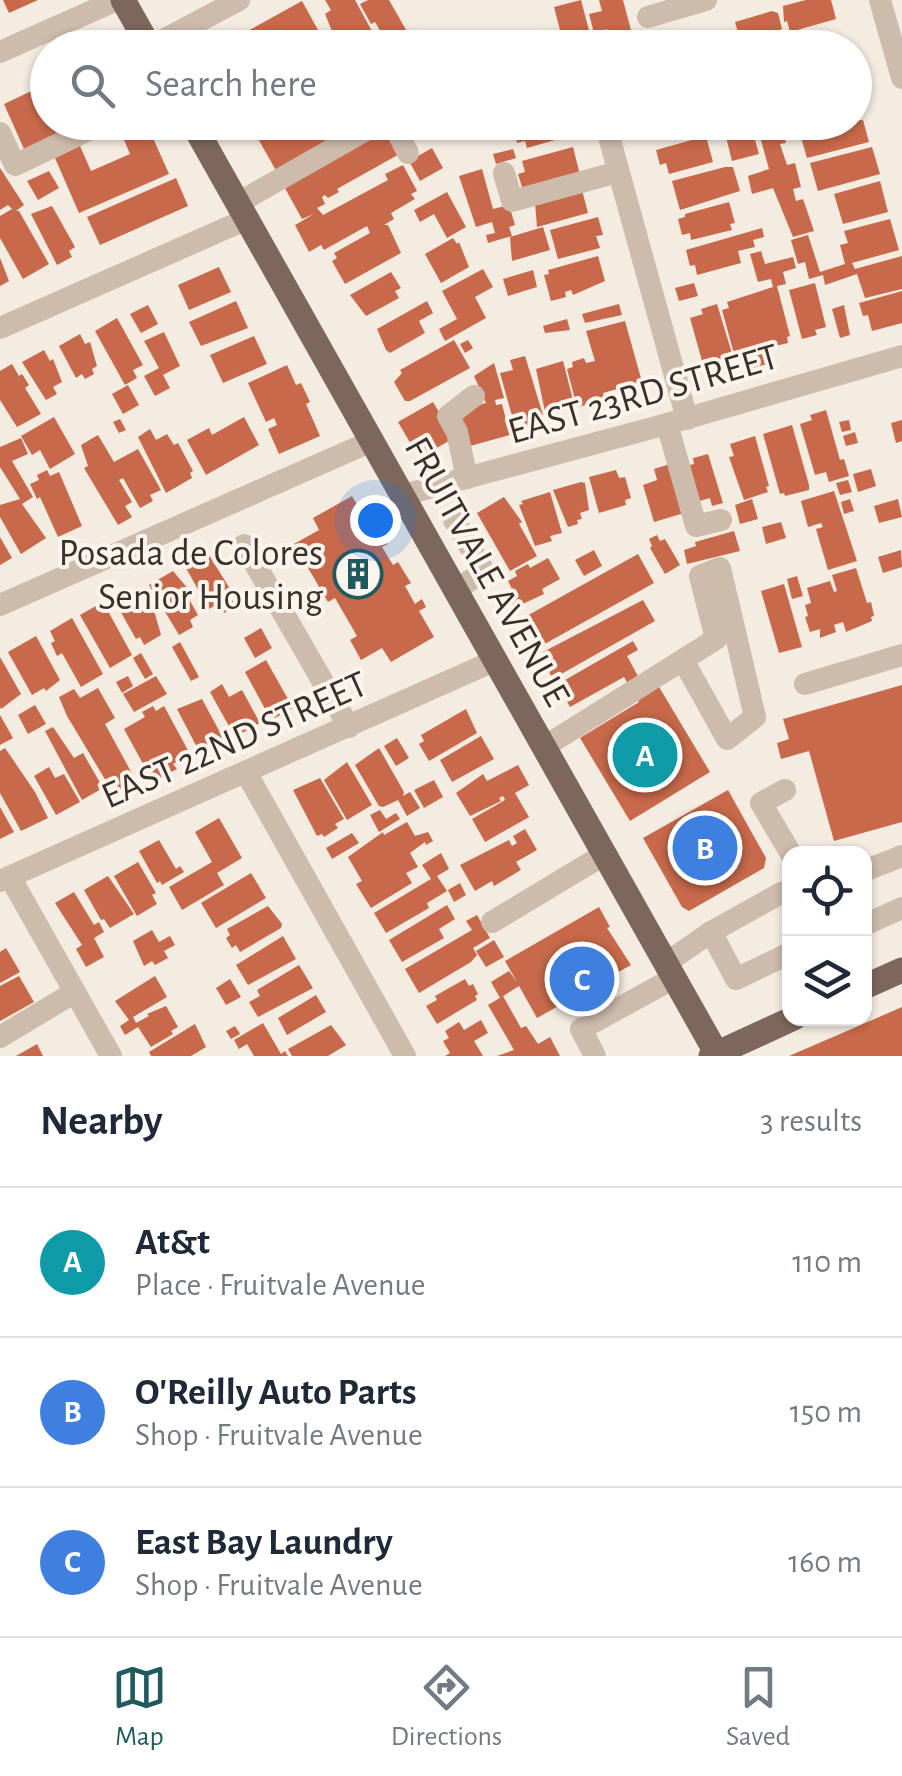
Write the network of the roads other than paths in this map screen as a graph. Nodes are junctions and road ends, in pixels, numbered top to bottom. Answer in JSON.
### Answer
{"nodes":[{"id":1,"x":120,"y":0,"type":"edge"},
{"id":2,"x":239,"y":0,"type":"edge"},
{"id":3,"x":706,"y":0,"type":"edge"},
{"id":4,"x":880,"y":0,"type":"edge"},
{"id":5,"x":208,"y":7,"type":"edge"},
{"id":6,"x":648,"y":16,"type":"dead end"},
{"id":7,"x":51,"y":30,"type":"edge"},
{"id":8,"x":139,"y":30,"type":"edge"},
{"id":9,"x":175,"y":30,"type":"edge"},
{"id":10,"x":30,"y":39,"type":"edge"},
{"id":11,"x":0,"y":52,"type":"edge"},
{"id":12,"x":902,"y":78,"type":"edge"},
{"id":13,"x":0,"y":132,"type":"edge"},
{"id":14,"x":68,"y":140,"type":"edge"},
{"id":15,"x":202,"y":140,"type":"edge"},
{"id":16,"x":352,"y":140,"type":"edge"},
{"id":17,"x":402,"y":140,"type":"edge"},
{"id":18,"x":609,"y":140,"type":"edge"},
{"id":19,"x":408,"y":152,"type":"dead end"},
{"id":20,"x":618,"y":172,"type":"junction"},
{"id":21,"x":504,"y":174,"type":"dead end"},
{"id":22,"x":242,"y":211,"type":"junction"},
{"id":23,"x":0,"y":328,"type":"edge"},
{"id":24,"x":902,"y":356,"type":"edge"},
{"id":25,"x":474,"y":396,"type":"dead end"},
{"id":26,"x":677,"y":422,"type":"junction"},
{"id":27,"x":372,"y":441,"type":"junction"},
{"id":28,"x":467,"y":478,"type":"junction"},
{"id":29,"x":403,"y":495,"type":"junction"},
{"id":30,"x":454,"y":520,"type":"dead end"},
{"id":31,"x":721,"y":520,"type":"dead end"},
{"id":32,"x":244,"y":545,"type":"dead end"},
{"id":33,"x":456,"y":590,"type":"junction"},
{"id":34,"x":0,"y":605,"type":"edge"},
{"id":35,"x":902,"y":655,"type":"edge"},
{"id":36,"x":496,"y":660,"type":"junction"},
{"id":37,"x":683,"y":660,"type":"junction"},
{"id":38,"x":805,"y":684,"type":"dead end"},
{"id":39,"x":349,"y":727,"type":"junction"},
{"id":40,"x":544,"y":746,"type":"junction"},
{"id":41,"x":247,"y":774,"type":"junction"},
{"id":42,"x":785,"y":790,"type":"dead end"},
{"id":43,"x":786,"y":846,"type":"edge"},
{"id":44,"x":605,"y":854,"type":"junction"},
{"id":45,"x":902,"y":856,"type":"edge"},
{"id":46,"x":872,"y":868,"type":"edge"},
{"id":47,"x":5,"y":879,"type":"edge"},
{"id":48,"x":782,"y":893,"type":"edge"},
{"id":49,"x":902,"y":908,"type":"edge"},
{"id":50,"x":872,"y":921,"type":"edge"},
{"id":51,"x":492,"y":922,"type":"dead end"},
{"id":52,"x":712,"y":932,"type":"junction"},
{"id":53,"x":782,"y":957,"type":"edge"},
{"id":54,"x":670,"y":970,"type":"junction"},
{"id":55,"x":902,"y":970,"type":"edge"},
{"id":56,"x":872,"y":983,"type":"edge"},
{"id":57,"x":75,"y":992,"type":"junction"},
{"id":58,"x":782,"y":1024,"type":"edge"},
{"id":59,"x":0,"y":1037,"type":"edge"},
{"id":60,"x":715,"y":1055,"type":"edge"},
{"id":61,"x":111,"y":1056,"type":"edge"},
{"id":62,"x":405,"y":1056,"type":"edge"},
{"id":63,"x":595,"y":1056,"type":"edge"}],
"edges":[{"from":1,"to":7,"type":"street"},
{"from":1,"to":8,"type":"main road"},
{"from":2,"to":5,"type":"street"},
{"from":3,"to":6,"type":"street"},
{"from":4,"to":12,"type":"street"},
{"from":5,"to":9,"type":"street"},
{"from":10,"to":11,"type":"street"},
{"from":13,"to":14,"type":"street"},
{"from":15,"to":22,"type":"main road","name":"FRUITVALE AVENUE"},
{"from":16,"to":22,"type":"street"},
{"from":17,"to":19,"type":"street"},
{"from":18,"to":20,"type":"street"},
{"from":20,"to":21,"type":"street"},
{"from":20,"to":26,"type":"street"},
{"from":22,"to":23,"type":"street"},
{"from":22,"to":27,"type":"main road","name":"FRUITVALE AVENUE"},
{"from":24,"to":26,"type":"street","name":"EAST 23RD STREET"},
{"from":25,"to":28,"type":"street"},
{"from":26,"to":28,"type":"street","name":"EAST 23RD STREET"},
{"from":26,"to":31,"type":"street"},
{"from":27,"to":29,"type":"main road","name":"FRUITVALE AVENUE"},
{"from":27,"to":34,"type":"street"},
{"from":28,"to":29,"type":"street","name":"EAST 23RD STREET"},
{"from":29,"to":33,"type":"main road","name":"FRUITVALE AVENUE"},
{"from":30,"to":33,"type":"street"},
{"from":32,"to":39,"type":"street"},
{"from":33,"to":36,"type":"main road","name":"FRUITVALE AVENUE"},
{"from":35,"to":38,"type":"street"},
{"from":36,"to":39,"type":"street","name":"EAST 22ND STREET"},
{"from":36,"to":40,"type":"main road","name":"FRUITVALE AVENUE"},
{"from":37,"to":37,"type":"street"},
{"from":37,"to":40,"type":"street"},
{"from":39,"to":41,"type":"street","name":"EAST 22ND STREET"},
{"from":40,"to":44,"type":"main road","name":"FRUITVALE AVENUE"},
{"from":41,"to":47,"type":"street","name":"EAST 22ND STREET"},
{"from":41,"to":62,"type":"street"},
{"from":42,"to":43,"type":"street"},
{"from":44,"to":51,"type":"street"},
{"from":44,"to":54,"type":"main road","name":"FRUITVALE AVENUE"},
{"from":45,"to":46,"type":"street"},
{"from":47,"to":57,"type":"street"},
{"from":48,"to":52,"type":"street"},
{"from":49,"to":50,"type":"street"},
{"from":52,"to":53,"type":"street"},
{"from":52,"to":54,"type":"street"},
{"from":54,"to":60,"type":"main road","name":"FRUITVALE AVENUE"},
{"from":54,"to":63,"type":"street"},
{"from":55,"to":56,"type":"main road"},
{"from":57,"to":59,"type":"street"},
{"from":57,"to":61,"type":"street"},
{"from":58,"to":60,"type":"main road"}]}
